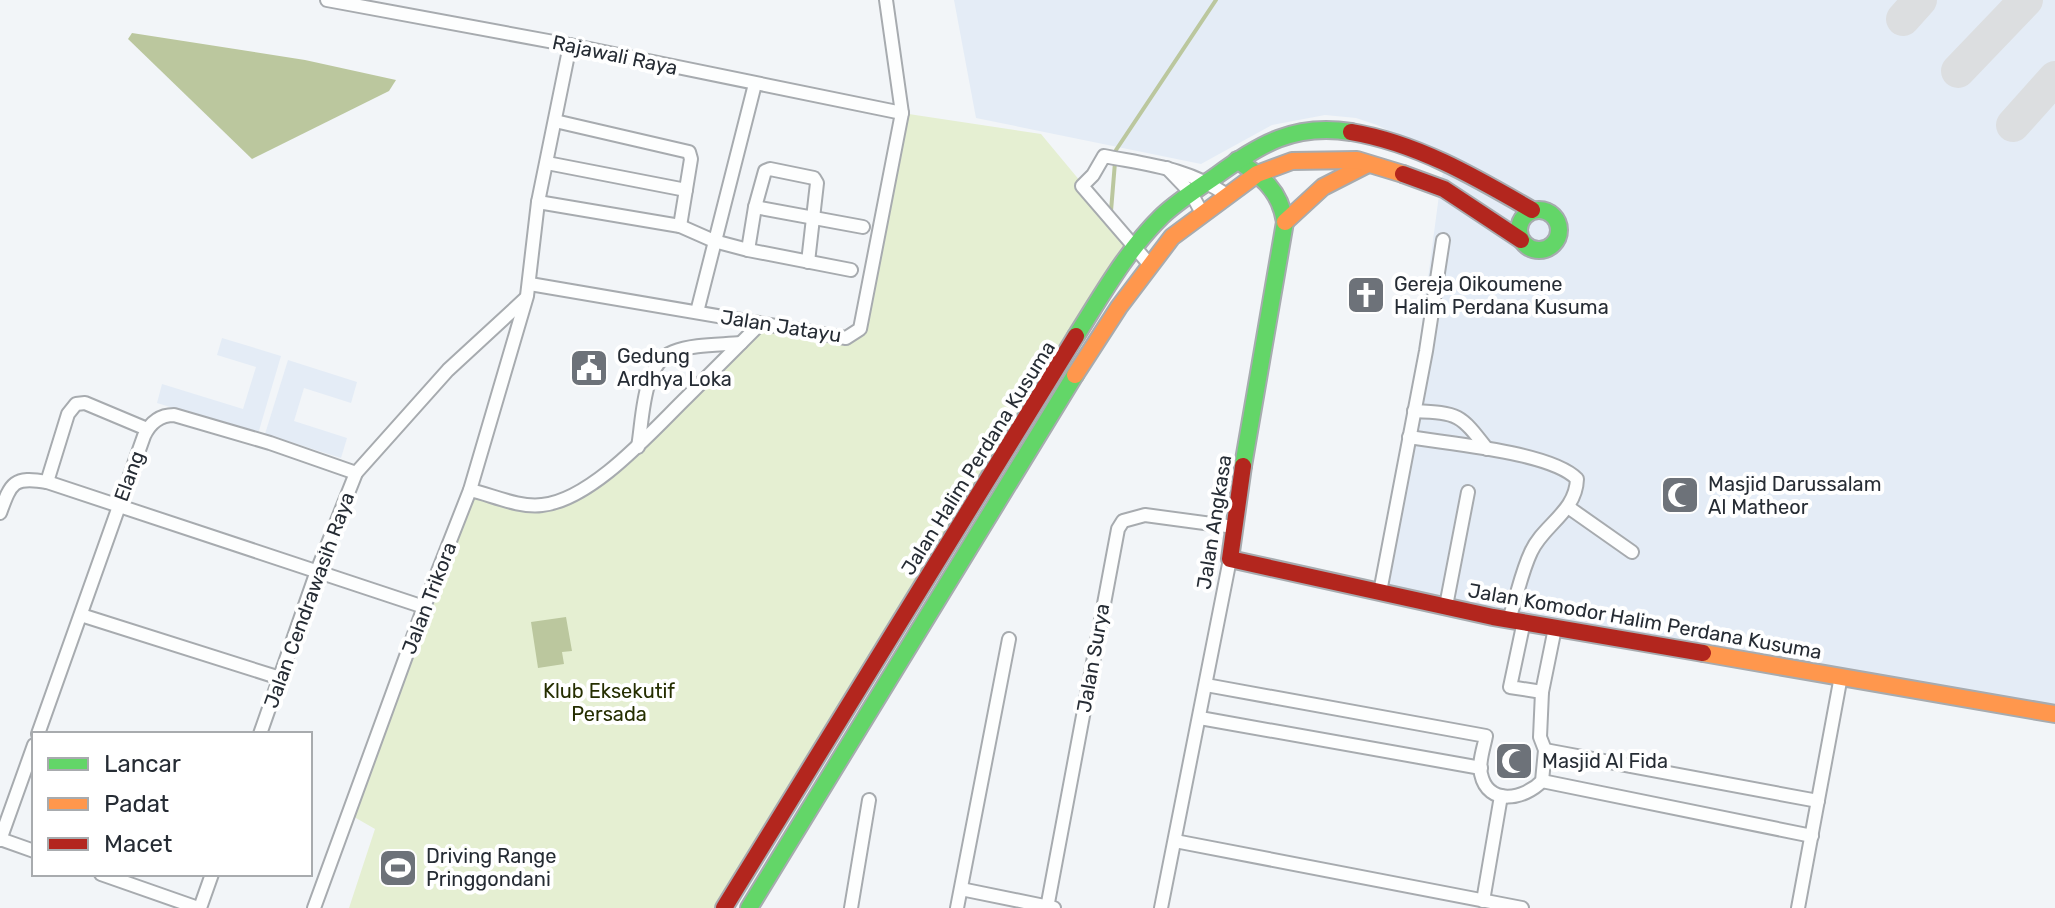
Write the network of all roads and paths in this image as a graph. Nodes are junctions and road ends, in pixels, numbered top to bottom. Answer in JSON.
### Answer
{"nodes":[{"id":1,"x":327,"y":0,"type":"edge"},
{"id":2,"x":886,"y":0,"type":"edge"},
{"id":3,"x":570,"y":45,"type":"junction"},
{"id":4,"x":755,"y":84,"type":"junction"},
{"id":5,"x":902,"y":113,"type":"junction"},
{"id":6,"x":555,"y":121,"type":"junction"},
{"id":7,"x":1237,"y":160,"type":"junction"},
{"id":8,"x":547,"y":163,"type":"junction"},
{"id":9,"x":1369,"y":163,"type":"junction"},
{"id":10,"x":1167,"y":168,"type":"junction"},
{"id":11,"x":1257,"y":174,"type":"junction"},
{"id":12,"x":1207,"y":181,"type":"junction"},
{"id":13,"x":686,"y":190,"type":"junction"},
{"id":14,"x":1191,"y":193,"type":"junction"},
{"id":15,"x":1227,"y":195,"type":"junction"},
{"id":16,"x":538,"y":202,"type":"junction"},
{"id":17,"x":755,"y":207,"type":"junction"},
{"id":18,"x":1532,"y":210,"type":"junction"},
{"id":19,"x":1202,"y":213,"type":"junction"},
{"id":20,"x":813,"y":219,"type":"junction"},
{"id":21,"x":1285,"y":222,"type":"junction"},
{"id":22,"x":680,"y":226,"type":"junction"},
{"id":23,"x":863,"y":227,"type":"dead end"},
{"id":24,"x":1443,"y":240,"type":"dead end"},
{"id":25,"x":1521,"y":240,"type":"junction"},
{"id":26,"x":714,"y":241,"type":"junction"},
{"id":27,"x":1135,"y":247,"type":"junction"},
{"id":28,"x":748,"y":250,"type":"junction"},
{"id":29,"x":808,"y":262,"type":"junction"},
{"id":30,"x":1150,"y":265,"type":"junction"},
{"id":31,"x":851,"y":270,"type":"dead end"},
{"id":32,"x":529,"y":290,"type":"junction"},
{"id":33,"x":697,"y":312,"type":"junction"},
{"id":34,"x":760,"y":324,"type":"junction"},
{"id":35,"x":741,"y":343,"type":"junction"},
{"id":36,"x":1414,"y":411,"type":"junction"},
{"id":37,"x":147,"y":429,"type":"junction"},
{"id":38,"x":1409,"y":437,"type":"junction"},
{"id":39,"x":638,"y":447,"type":"junction"},
{"id":40,"x":1487,"y":449,"type":"junction"},
{"id":41,"x":356,"y":473,"type":"junction"},
{"id":42,"x":47,"y":482,"type":"junction"},
{"id":43,"x":470,"y":490,"type":"junction"},
{"id":44,"x":1468,"y":492,"type":"dead end"},
{"id":45,"x":119,"y":505,"type":"junction"},
{"id":46,"x":1568,"y":507,"type":"junction"},
{"id":47,"x":0,"y":513,"type":"edge"},
{"id":48,"x":1234,"y":527,"type":"junction"},
{"id":49,"x":1632,"y":552,"type":"dead end"},
{"id":50,"x":1230,"y":559,"type":"junction"},
{"id":51,"x":317,"y":571,"type":"junction"},
{"id":52,"x":1380,"y":592,"type":"junction"},
{"id":53,"x":1446,"y":606,"type":"junction"},
{"id":54,"x":424,"y":607,"type":"junction"},
{"id":55,"x":81,"y":615,"type":"junction"},
{"id":56,"x":1517,"y":620,"type":"junction"},
{"id":57,"x":1555,"y":628,"type":"junction"},
{"id":58,"x":1009,"y":639,"type":"dead end"},
{"id":59,"x":1841,"y":676,"type":"junction"},
{"id":60,"x":280,"y":678,"type":"junction"},
{"id":61,"x":1206,"y":685,"type":"junction"},
{"id":62,"x":1542,"y":692,"type":"junction"},
{"id":63,"x":2055,"y":714,"type":"edge"},
{"id":64,"x":1200,"y":718,"type":"junction"},
{"id":65,"x":39,"y":732,"type":"edge"},
{"id":66,"x":261,"y":732,"type":"edge"},
{"id":67,"x":1545,"y":750,"type":"junction"},
{"id":68,"x":32,"y":751,"type":"edge"},
{"id":69,"x":1481,"y":768,"type":"junction"},
{"id":70,"x":1542,"y":781,"type":"junction"},
{"id":71,"x":1501,"y":796,"type":"junction"},
{"id":72,"x":869,"y":800,"type":"dead end"},
{"id":73,"x":1818,"y":801,"type":"junction"},
{"id":74,"x":1812,"y":836,"type":"junction"},
{"id":75,"x":0,"y":840,"type":"edge"},
{"id":76,"x":1175,"y":841,"type":"junction"},
{"id":77,"x":32,"y":850,"type":"edge"},
{"id":78,"x":107,"y":876,"type":"edge"},
{"id":79,"x":211,"y":876,"type":"edge"},
{"id":80,"x":961,"y":889,"type":"junction"},
{"id":81,"x":1483,"y":901,"type":"junction"},
{"id":82,"x":1498,"y":906,"type":"edge"},
{"id":83,"x":199,"y":908,"type":"edge"},
{"id":84,"x":314,"y":908,"type":"edge"},
{"id":85,"x":724,"y":908,"type":"edge"},
{"id":86,"x":749,"y":908,"type":"edge"},
{"id":87,"x":851,"y":908,"type":"edge"},
{"id":88,"x":957,"y":908,"type":"edge"},
{"id":89,"x":1049,"y":908,"type":"edge"},
{"id":90,"x":1161,"y":908,"type":"edge"},
{"id":91,"x":1522,"y":908,"type":"edge"},
{"id":92,"x":1798,"y":908,"type":"edge"}],
"edges":[{"from":1,"to":3,"type":"street","name":"Rajawali Raya"},
{"from":2,"to":5,"type":"street"},
{"from":3,"to":4,"type":"street","name":"Rajawali Raya"},
{"from":3,"to":6,"type":"street","name":"Jalan Trikora"},
{"from":4,"to":5,"type":"street","name":"Rajawali Raya"},
{"from":4,"to":26,"type":"street"},
{"from":5,"to":34,"type":"street","name":"Jalan Jatayu"},
{"from":6,"to":8,"type":"street","name":"Jalan Trikora"},
{"from":6,"to":13,"type":"street"},
{"from":7,"to":11,"type":"street"},
{"from":7,"to":12,"type":"street","name":"Jalan Halim Perdana Kusuma"},
{"from":7,"to":18,"type":"street","name":"Jalan Halim Perdana Kusuma"},
{"from":8,"to":13,"type":"street"},
{"from":8,"to":16,"type":"street","name":"Jalan Trikora"},
{"from":9,"to":11,"type":"street","name":"Jalan Halim Perdana Kusuma"},
{"from":9,"to":21,"type":"street"},
{"from":9,"to":25,"type":"street","name":"Jalan Halim Perdana Kusuma"},
{"from":10,"to":12,"type":"street"},
{"from":10,"to":14,"type":"street"},
{"from":10,"to":27,"type":"street"},
{"from":11,"to":15,"type":"street","name":"Jalan Halim Perdana Kusuma"},
{"from":11,"to":21,"type":"street"},
{"from":12,"to":14,"type":"street","name":"Jalan Halim Perdana Kusuma"},
{"from":12,"to":15,"type":"street"},
{"from":13,"to":22,"type":"street"},
{"from":14,"to":19,"type":"street"},
{"from":14,"to":27,"type":"street","name":"Jalan Halim Perdana Kusuma"},
{"from":15,"to":19,"type":"street","name":"Jalan Halim Perdana Kusuma"},
{"from":16,"to":22,"type":"street"},
{"from":16,"to":32,"type":"street","name":"Jalan Trikora"},
{"from":17,"to":20,"type":"street"},
{"from":17,"to":20,"type":"street"},
{"from":17,"to":28,"type":"street"},
{"from":18,"to":25,"type":"street"},
{"from":18,"to":25,"type":"street"},
{"from":19,"to":30,"type":"street","name":"Jalan Halim Perdana Kusuma"},
{"from":20,"to":23,"type":"street"},
{"from":20,"to":29,"type":"street"},
{"from":21,"to":48,"type":"street","name":"Jalan Angkasa"},
{"from":22,"to":26,"type":"street"},
{"from":24,"to":36,"type":"street"},
{"from":26,"to":28,"type":"street"},
{"from":26,"to":33,"type":"street"},
{"from":27,"to":30,"type":"street"},
{"from":27,"to":85,"type":"street","name":"Jalan Halim Perdana Kusuma"},
{"from":28,"to":29,"type":"street"},
{"from":29,"to":31,"type":"street"},
{"from":30,"to":86,"type":"street","name":"Jalan Halim Perdana Kusuma"},
{"from":32,"to":33,"type":"street","name":"Jalan Jatayu"},
{"from":32,"to":41,"type":"street","name":"Jalan Cendrawasih Raya"},
{"from":32,"to":43,"type":"street","name":"Jalan Trikora"},
{"from":33,"to":34,"type":"street","name":"Jalan Jatayu"},
{"from":34,"to":35,"type":"street"},
{"from":35,"to":39,"type":"street"},
{"from":35,"to":39,"type":"street"},
{"from":36,"to":38,"type":"street"},
{"from":36,"to":40,"type":"street"},
{"from":37,"to":41,"type":"street","name":"Elang"},
{"from":37,"to":42,"type":"street"},
{"from":37,"to":45,"type":"street","name":"Elang"},
{"from":38,"to":40,"type":"street"},
{"from":38,"to":52,"type":"street"},
{"from":39,"to":43,"type":"street"},
{"from":40,"to":46,"type":"street"},
{"from":41,"to":51,"type":"street","name":"Jalan Cendrawasih Raya"},
{"from":42,"to":45,"type":"street"},
{"from":42,"to":47,"type":"street"},
{"from":43,"to":54,"type":"street","name":"Jalan Trikora"},
{"from":44,"to":53,"type":"street"},
{"from":45,"to":51,"type":"street"},
{"from":45,"to":55,"type":"street","name":"Elang"},
{"from":46,"to":49,"type":"street"},
{"from":46,"to":56,"type":"street"},
{"from":48,"to":50,"type":"street","name":"Jalan Angkasa"},
{"from":48,"to":89,"type":"street","name":"Jalan Surya"},
{"from":50,"to":52,"type":"street","name":"Jalan Komodor Halim Perdana Kusuma"},
{"from":50,"to":61,"type":"street","name":"Jalan Angkasa"},
{"from":51,"to":54,"type":"street"},
{"from":51,"to":60,"type":"street","name":"Jalan Cendrawasih Raya"},
{"from":52,"to":53,"type":"street","name":"Jalan Komodor Halim Perdana Kusuma"},
{"from":53,"to":56,"type":"street","name":"Jalan Komodor Halim Perdana Kusuma"},
{"from":54,"to":84,"type":"street","name":"Jalan Trikora"},
{"from":55,"to":60,"type":"street"},
{"from":55,"to":65,"type":"street","name":"Elang"},
{"from":56,"to":57,"type":"street","name":"Jalan Komodor Halim Perdana Kusuma"},
{"from":56,"to":62,"type":"street"},
{"from":57,"to":59,"type":"street","name":"Jalan Komodor Halim Perdana Kusuma"},
{"from":57,"to":62,"type":"street"},
{"from":58,"to":80,"type":"street"},
{"from":59,"to":63,"type":"street","name":"Jalan Komodor Halim Perdana Kusuma"},
{"from":59,"to":73,"type":"street"},
{"from":60,"to":66,"type":"street","name":"Jalan Cendrawasih Raya"},
{"from":61,"to":64,"type":"street","name":"Jalan Angkasa"},
{"from":61,"to":69,"type":"street"},
{"from":62,"to":67,"type":"street"},
{"from":64,"to":69,"type":"street"},
{"from":64,"to":76,"type":"street","name":"Jalan Angkasa"},
{"from":67,"to":70,"type":"street"},
{"from":67,"to":73,"type":"street"},
{"from":68,"to":75,"type":"street"},
{"from":69,"to":71,"type":"street"},
{"from":70,"to":71,"type":"street"},
{"from":70,"to":74,"type":"street"},
{"from":71,"to":81,"type":"street"},
{"from":72,"to":87,"type":"street"},
{"from":73,"to":74,"type":"street"},
{"from":74,"to":92,"type":"street"},
{"from":75,"to":77,"type":"street"},
{"from":76,"to":81,"type":"street"},
{"from":76,"to":90,"type":"street","name":"Jalan Angkasa"},
{"from":78,"to":83,"type":"street"},
{"from":79,"to":83,"type":"street"},
{"from":80,"to":88,"type":"street"},
{"from":80,"to":89,"type":"street"},
{"from":81,"to":82,"type":"street"},
{"from":82,"to":91,"type":"street"}]}
